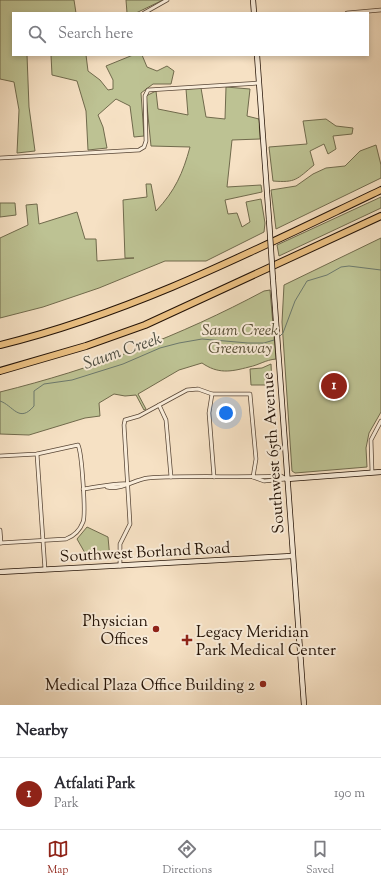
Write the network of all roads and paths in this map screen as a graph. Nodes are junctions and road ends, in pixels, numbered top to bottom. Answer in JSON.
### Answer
{"nodes":[{"id":1,"x":167,"y":0,"type":"edge"},
{"id":2,"x":253,"y":0,"type":"edge"},
{"id":3,"x":381,"y":10,"type":"edge"},
{"id":4,"x":146,"y":12,"type":"edge"},
{"id":5,"x":254,"y":12,"type":"edge"},
{"id":6,"x":358,"y":12,"type":"edge"},
{"id":7,"x":257,"y":56,"type":"edge"},
{"id":8,"x":259,"y":83,"type":"junction"},
{"id":9,"x":0,"y":158,"type":"edge"},
{"id":10,"x":381,"y":190,"type":"edge"},
{"id":11,"x":381,"y":216,"type":"edge"},
{"id":12,"x":0,"y":344,"type":"edge"},
{"id":13,"x":0,"y":371,"type":"edge"},
{"id":14,"x":212,"y":394,"type":"junction"},
{"id":15,"x":159,"y":405,"type":"junction"},
{"id":16,"x":381,"y":420,"type":"edge"},
{"id":17,"x":377,"y":426,"type":"junction"},
{"id":18,"x":381,"y":429,"type":"edge"},
{"id":19,"x":37,"y":454,"type":"junction"},
{"id":20,"x":0,"y":456,"type":"edge"},
{"id":21,"x":372,"y":472,"type":"junction"},
{"id":22,"x":381,"y":472,"type":"edge"},
{"id":23,"x":171,"y":477,"type":"junction"},
{"id":24,"x":214,"y":477,"type":"junction"},
{"id":25,"x":253,"y":477,"type":"junction"},
{"id":26,"x":287,"y":479,"type":"junction"},
{"id":27,"x":128,"y":484,"type":"junction"},
{"id":28,"x":83,"y":489,"type":"junction"},
{"id":29,"x":0,"y":530,"type":"edge"},
{"id":30,"x":43,"y":541,"type":"junction"},
{"id":31,"x":0,"y":543,"type":"edge"},
{"id":32,"x":292,"y":556,"type":"junction"},
{"id":33,"x":120,"y":567,"type":"junction"},
{"id":34,"x":45,"y":570,"type":"junction"},
{"id":35,"x":0,"y":572,"type":"edge"},
{"id":36,"x":304,"y":705,"type":"edge"}],
"edges":[{"from":1,"to":4,"type":"street"},
{"from":2,"to":5,"type":"main road"},
{"from":3,"to":6,"type":"street"},
{"from":7,"to":8,"type":"main road","name":"Southwest 65th Avenue"},
{"from":8,"to":9,"type":"street"},
{"from":8,"to":26,"type":"main road","name":"Southwest 65th Avenue","bridge":true},
{"from":10,"to":12,"type":"highway"},
{"from":11,"to":13,"type":"highway"},
{"from":14,"to":15,"type":"street"},
{"from":14,"to":24,"type":"street"},
{"from":14,"to":25,"type":"street"},
{"from":15,"to":23,"type":"street"},
{"from":15,"to":27,"type":"street"},
{"from":16,"to":17,"type":"street"},
{"from":17,"to":18,"type":"street"},
{"from":17,"to":21,"type":"street"},
{"from":19,"to":20,"type":"street"},
{"from":19,"to":28,"type":"street"},
{"from":19,"to":30,"type":"street"},
{"from":21,"to":22,"type":"main road"},
{"from":21,"to":26,"type":"main road"},
{"from":23,"to":24,"type":"street"},
{"from":23,"to":27,"type":"street"},
{"from":24,"to":25,"type":"street"},
{"from":25,"to":26,"type":"street"},
{"from":26,"to":32,"type":"main road","name":"Southwest 65th Avenue"},
{"from":27,"to":28,"type":"street"},
{"from":27,"to":33,"type":"street"},
{"from":28,"to":30,"type":"street"},
{"from":29,"to":31,"type":"street"},
{"from":30,"to":31,"type":"street"},
{"from":30,"to":34,"type":"street"},
{"from":32,"to":33,"type":"main road","name":"Southwest Borland Road"},
{"from":32,"to":36,"type":"main road","name":"Southwest 65th Avenue"},
{"from":33,"to":34,"type":"main road","name":"Southwest Borland Road"},
{"from":34,"to":35,"type":"main road","name":"Southwest Borland Road"}]}
